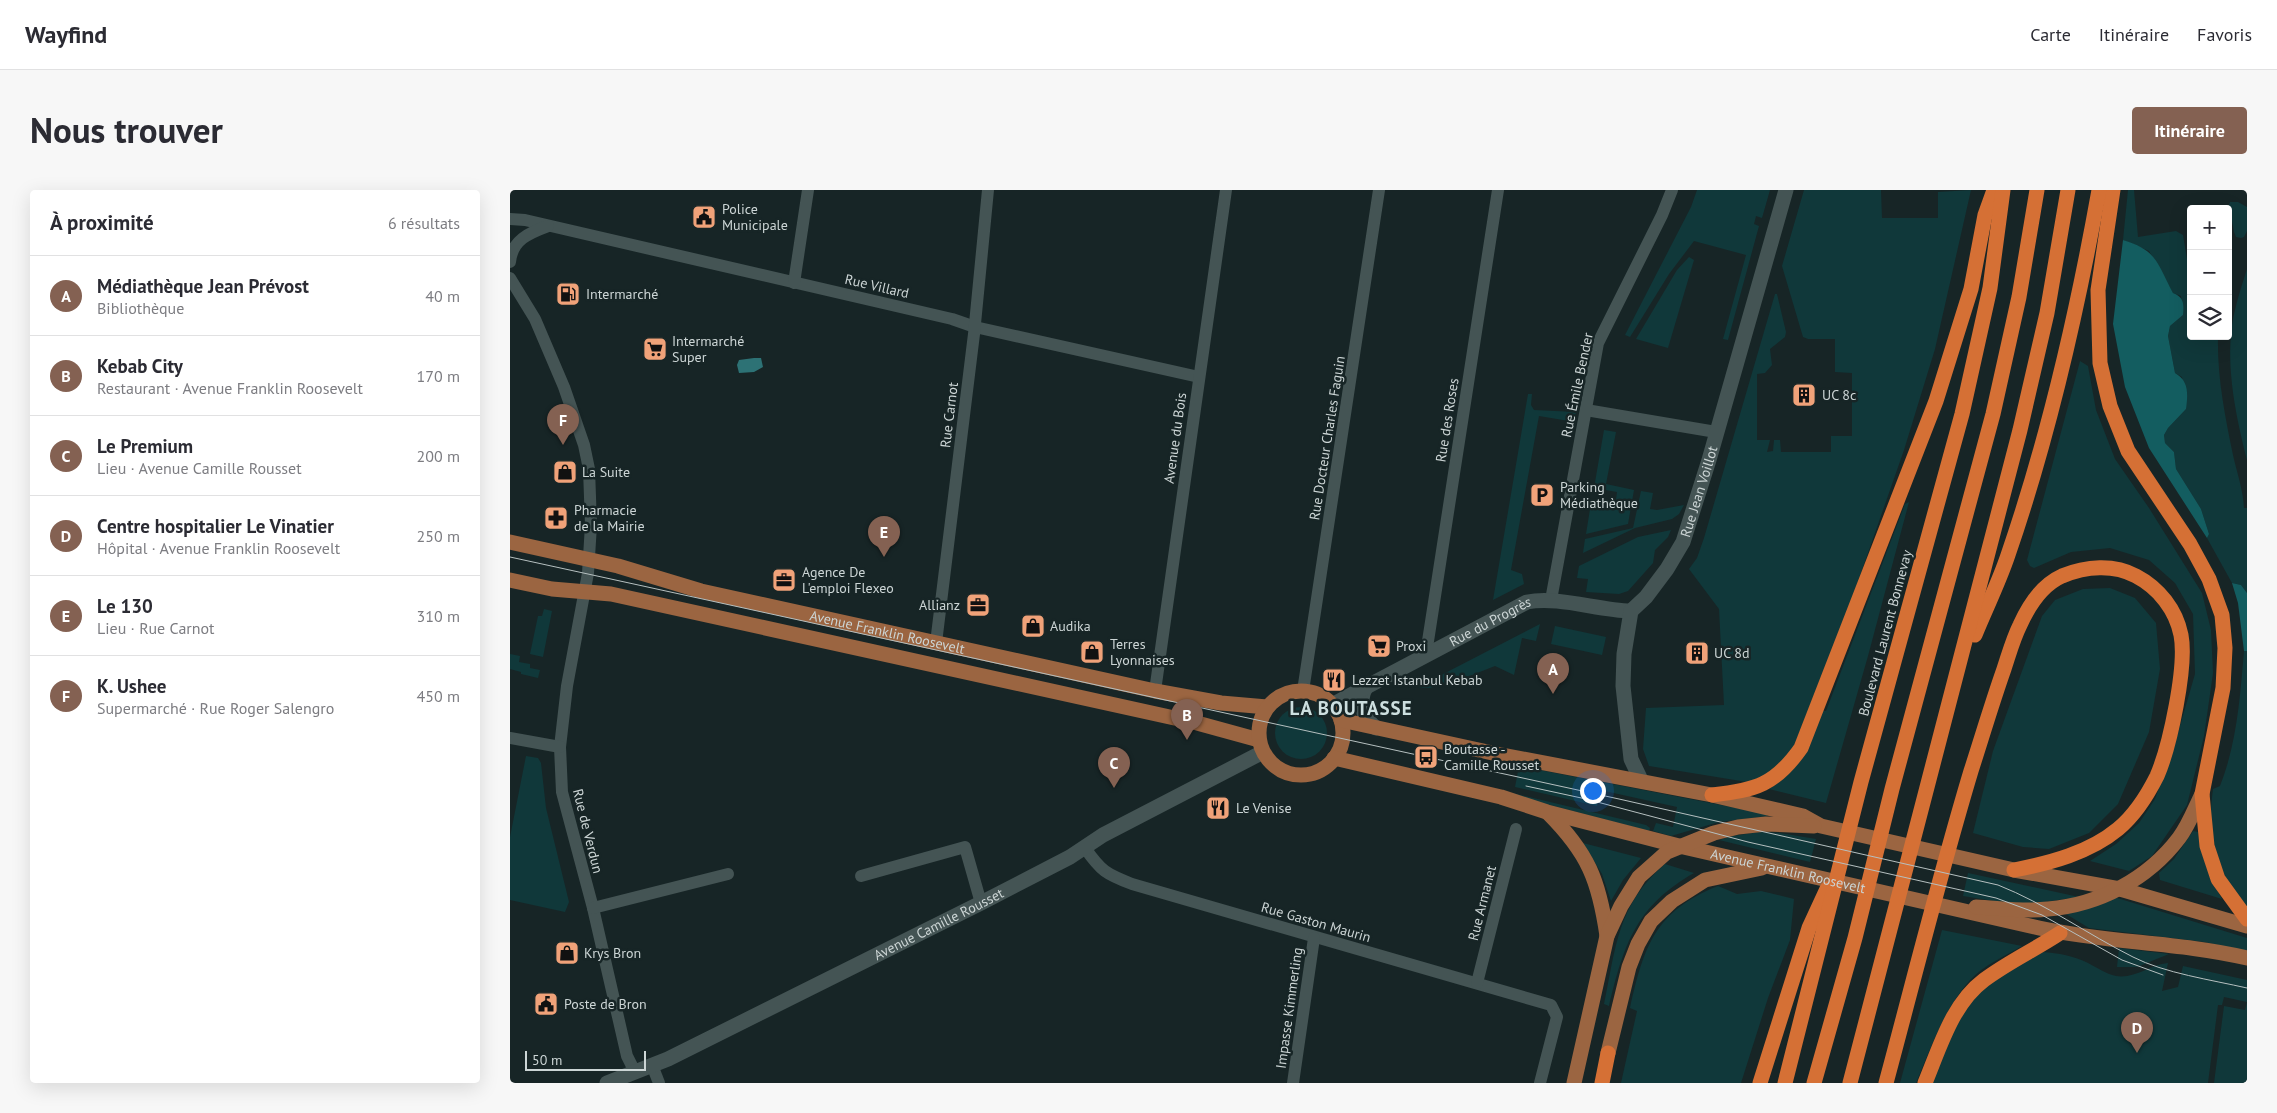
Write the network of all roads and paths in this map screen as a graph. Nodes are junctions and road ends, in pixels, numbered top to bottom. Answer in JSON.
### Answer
{"nodes":[{"id":1,"x":808,"y":190,"type":"edge"},
{"id":2,"x":988,"y":190,"type":"edge"},
{"id":3,"x":1226,"y":190,"type":"edge"},
{"id":4,"x":1379,"y":190,"type":"edge"},
{"id":5,"x":1498,"y":190,"type":"edge"},
{"id":6,"x":1672,"y":190,"type":"edge"},
{"id":7,"x":1786,"y":190,"type":"edge"},
{"id":8,"x":1994,"y":190,"type":"edge"},
{"id":9,"x":2003,"y":190,"type":"edge"},
{"id":10,"x":2037,"y":190,"type":"edge"},
{"id":11,"x":2068,"y":190,"type":"edge"},
{"id":12,"x":2100,"y":190,"type":"edge"},
{"id":13,"x":2112,"y":190,"type":"edge"},
{"id":14,"x":510,"y":219,"type":"edge"},
{"id":15,"x":548,"y":226,"type":"junction"},
{"id":16,"x":510,"y":262,"type":"edge"},
{"id":17,"x":510,"y":278,"type":"edge"},
{"id":18,"x":794,"y":283,"type":"junction"},
{"id":19,"x":975,"y":327,"type":"junction"},
{"id":20,"x":1199,"y":377,"type":"junction"},
{"id":21,"x":1586,"y":410,"type":"junction"},
{"id":22,"x":1716,"y":432,"type":"junction"},
{"id":23,"x":510,"y":542,"type":"edge"},
{"id":24,"x":589,"y":559,"type":"junction"},
{"id":25,"x":510,"y":580,"type":"edge"},
{"id":26,"x":584,"y":592,"type":"junction"},
{"id":27,"x":1551,"y":600,"type":"junction"},
{"id":28,"x":1631,"y":611,"type":"junction"},
{"id":29,"x":936,"y":642,"type":"junction"},
{"id":30,"x":1426,"y":654,"type":"junction"},
{"id":31,"x":1955,"y":681,"type":"junction"},
{"id":32,"x":1366,"y":687,"type":"junction"},
{"id":33,"x":1155,"y":690,"type":"junction"},
{"id":34,"x":1303,"y":690,"type":"junction"},
{"id":35,"x":1332,"y":705,"type":"junction"},
{"id":36,"x":1267,"y":707,"type":"junction"},
{"id":37,"x":1341,"y":720,"type":"junction"},
{"id":38,"x":1376,"y":728,"type":"junction"},
{"id":39,"x":510,"y":738,"type":"edge"},
{"id":40,"x":1261,"y":746,"type":"junction"},
{"id":41,"x":560,"y":747,"type":"junction"},
{"id":42,"x":1334,"y":758,"type":"junction"},
{"id":43,"x":1641,"y":780,"type":"junction"},
{"id":44,"x":2202,"y":794,"type":"junction"},
{"id":45,"x":1712,"y":795,"type":"junction"},
{"id":46,"x":1547,"y":812,"type":"junction"},
{"id":47,"x":1821,"y":826,"type":"junction"},
{"id":48,"x":1516,"y":829,"type":"dead end"},
{"id":49,"x":1678,"y":846,"type":"junction"},
{"id":50,"x":1085,"y":848,"type":"junction"},
{"id":51,"x":1767,"y":867,"type":"junction"},
{"id":52,"x":2014,"y":870,"type":"junction"},
{"id":53,"x":728,"y":874,"type":"dead end"},
{"id":54,"x":861,"y":876,"type":"dead end"},
{"id":55,"x":2120,"y":889,"type":"junction"},
{"id":56,"x":981,"y":903,"type":"junction"},
{"id":57,"x":1939,"y":906,"type":"junction"},
{"id":58,"x":592,"y":908,"type":"junction"},
{"id":59,"x":2247,"y":919,"type":"edge"},
{"id":60,"x":2247,"y":926,"type":"edge"},
{"id":61,"x":1817,"y":930,"type":"junction"},
{"id":62,"x":2060,"y":933,"type":"junction"},
{"id":63,"x":1607,"y":936,"type":"junction"},
{"id":64,"x":1314,"y":938,"type":"junction"},
{"id":65,"x":2247,"y":958,"type":"edge"},
{"id":66,"x":1476,"y":983,"type":"junction"},
{"id":67,"x":1608,"y":1053,"type":"joint"},
{"id":68,"x":652,"y":1065,"type":"junction"},
{"id":69,"x":634,"y":1072,"type":"junction"},
{"id":70,"x":606,"y":1083,"type":"edge"},
{"id":71,"x":659,"y":1083,"type":"edge"},
{"id":72,"x":1293,"y":1083,"type":"edge"},
{"id":73,"x":1540,"y":1083,"type":"edge"},
{"id":74,"x":1574,"y":1083,"type":"edge"},
{"id":75,"x":1602,"y":1083,"type":"edge"},
{"id":76,"x":1760,"y":1083,"type":"edge"},
{"id":77,"x":1785,"y":1083,"type":"edge"},
{"id":78,"x":1814,"y":1083,"type":"edge"},
{"id":79,"x":1850,"y":1083,"type":"edge"},
{"id":80,"x":1886,"y":1083,"type":"edge"},
{"id":81,"x":1925,"y":1083,"type":"edge"}],
"edges":[{"from":1,"to":18,"type":"street"},
{"from":2,"to":19,"type":"street","name":"Rue Carnot"},
{"from":3,"to":20,"type":"street","name":"Avenue du Bois"},
{"from":4,"to":34,"type":"street","name":"Rue Docteur Charles Faguin"},
{"from":5,"to":30,"type":"street","name":"Rue des Roses"},
{"from":6,"to":21,"type":"street","name":"Rue Émile Bender"},
{"from":7,"to":22,"type":"street","name":"Rue Jean Voillot"},
{"from":8,"to":45,"type":"highway"},
{"from":9,"to":61,"type":"highway","name":"Boulevard Laurent Bonnevay"},
{"from":10,"to":78,"type":"highway"},
{"from":11,"to":31,"type":"highway"},
{"from":12,"to":31,"type":"highway"},
{"from":13,"to":44,"type":"highway"},
{"from":14,"to":15,"type":"street","name":"Rue Villard"},
{"from":15,"to":16,"type":"street"},
{"from":15,"to":18,"type":"street","name":"Rue Villard"},
{"from":17,"to":24,"type":"street","name":"Rue de Verdun"},
{"from":18,"to":19,"type":"street","name":"Rue Villard"},
{"from":19,"to":20,"type":"street","name":"Rue Villard"},
{"from":19,"to":29,"type":"street","name":"Rue Carnot"},
{"from":20,"to":33,"type":"street","name":"Avenue du Bois"},
{"from":21,"to":22,"type":"street"},
{"from":21,"to":27,"type":"street","name":"Rue Émile Bender"},
{"from":22,"to":28,"type":"street","name":"Rue Jean Voillot"},
{"from":23,"to":24,"type":"main road","name":"Avenue Franklin Roosevelt"},
{"from":24,"to":26,"type":"street","name":"Rue de Verdun"},
{"from":24,"to":29,"type":"main road","name":"Avenue Franklin Roosevelt"},
{"from":25,"to":26,"type":"main road","name":"Avenue Franklin Roosevelt"},
{"from":26,"to":40,"type":"main road","name":"Avenue Franklin Roosevelt"},
{"from":26,"to":41,"type":"street","name":"Rue de Verdun"},
{"from":27,"to":28,"type":"street","name":"Rue du Progrès"},
{"from":27,"to":30,"type":"street","name":"Rue du Progrès"},
{"from":28,"to":43,"type":"street"},
{"from":29,"to":33,"type":"main road","name":"Avenue Franklin Roosevelt"},
{"from":30,"to":32,"type":"street","name":"Rue du Progrès"},
{"from":31,"to":79,"type":"highway"},
{"from":32,"to":35,"type":"street","name":"Rue du Progrès"},
{"from":32,"to":38,"type":"street"},
{"from":33,"to":36,"type":"main road","name":"Avenue Franklin Roosevelt"},
{"from":34,"to":35,"type":"main road"},
{"from":34,"to":36,"type":"main road"},
{"from":35,"to":37,"type":"main road"},
{"from":36,"to":40,"type":"main road"},
{"from":37,"to":38,"type":"main road"},
{"from":37,"to":42,"type":"main road"},
{"from":38,"to":43,"type":"main road"},
{"from":39,"to":41,"type":"street"},
{"from":40,"to":42,"type":"main road","name":"Avenue Franklin Roosevelt"},
{"from":40,"to":50,"type":"street","name":"Avenue Camille Rousset"},
{"from":41,"to":58,"type":"street","name":"Rue de Verdun"},
{"from":42,"to":46,"type":"main road","name":"Avenue Franklin Roosevelt"},
{"from":43,"to":45,"type":"main road"},
{"from":44,"to":55,"type":"main road"},
{"from":44,"to":59,"type":"highway"},
{"from":45,"to":47,"type":"main road"},
{"from":46,"to":49,"type":"main road","name":"Avenue Franklin Roosevelt"},
{"from":46,"to":63,"type":"main road"},
{"from":47,"to":49,"type":"main road"},
{"from":47,"to":52,"type":"main road"},
{"from":48,"to":66,"type":"street","name":"Rue Armanet"},
{"from":49,"to":51,"type":"main road","name":"Avenue Franklin Roosevelt"},
{"from":49,"to":63,"type":"main road"},
{"from":50,"to":56,"type":"street","name":"Avenue Camille Rousset"},
{"from":50,"to":64,"type":"street","name":"Rue Gaston Maurin"},
{"from":51,"to":57,"type":"main road","name":"Avenue Franklin Roosevelt"},
{"from":51,"to":67,"type":"main road"},
{"from":52,"to":55,"type":"main road"},
{"from":52,"to":80,"type":"highway"},
{"from":53,"to":58,"type":"street"},
{"from":54,"to":56,"type":"street"},
{"from":55,"to":57,"type":"main road"},
{"from":55,"to":60,"type":"main road"},
{"from":56,"to":68,"type":"street","name":"Avenue Camille Rousset"},
{"from":57,"to":62,"type":"main road","name":"Avenue Franklin Roosevelt"},
{"from":58,"to":69,"type":"street","name":"Rue de Verdun"},
{"from":61,"to":76,"type":"highway"},
{"from":61,"to":77,"type":"highway","name":"Boulevard Laurent Bonnevay"},
{"from":62,"to":65,"type":"main road","name":"Avenue Franklin Roosevelt"},
{"from":62,"to":81,"type":"highway"},
{"from":63,"to":74,"type":"main road"},
{"from":64,"to":66,"type":"street","name":"Rue Gaston Maurin"},
{"from":64,"to":72,"type":"street","name":"Impasse Kimmerling"},
{"from":66,"to":73,"type":"street","name":"Rue Gaston Maurin"},
{"from":67,"to":75,"type":"highway"},
{"from":68,"to":69,"type":"street","name":"Avenue Camille Rousset"},
{"from":68,"to":71,"type":"street"},
{"from":69,"to":70,"type":"street","name":"Avenue Camille Rousset"}]}
